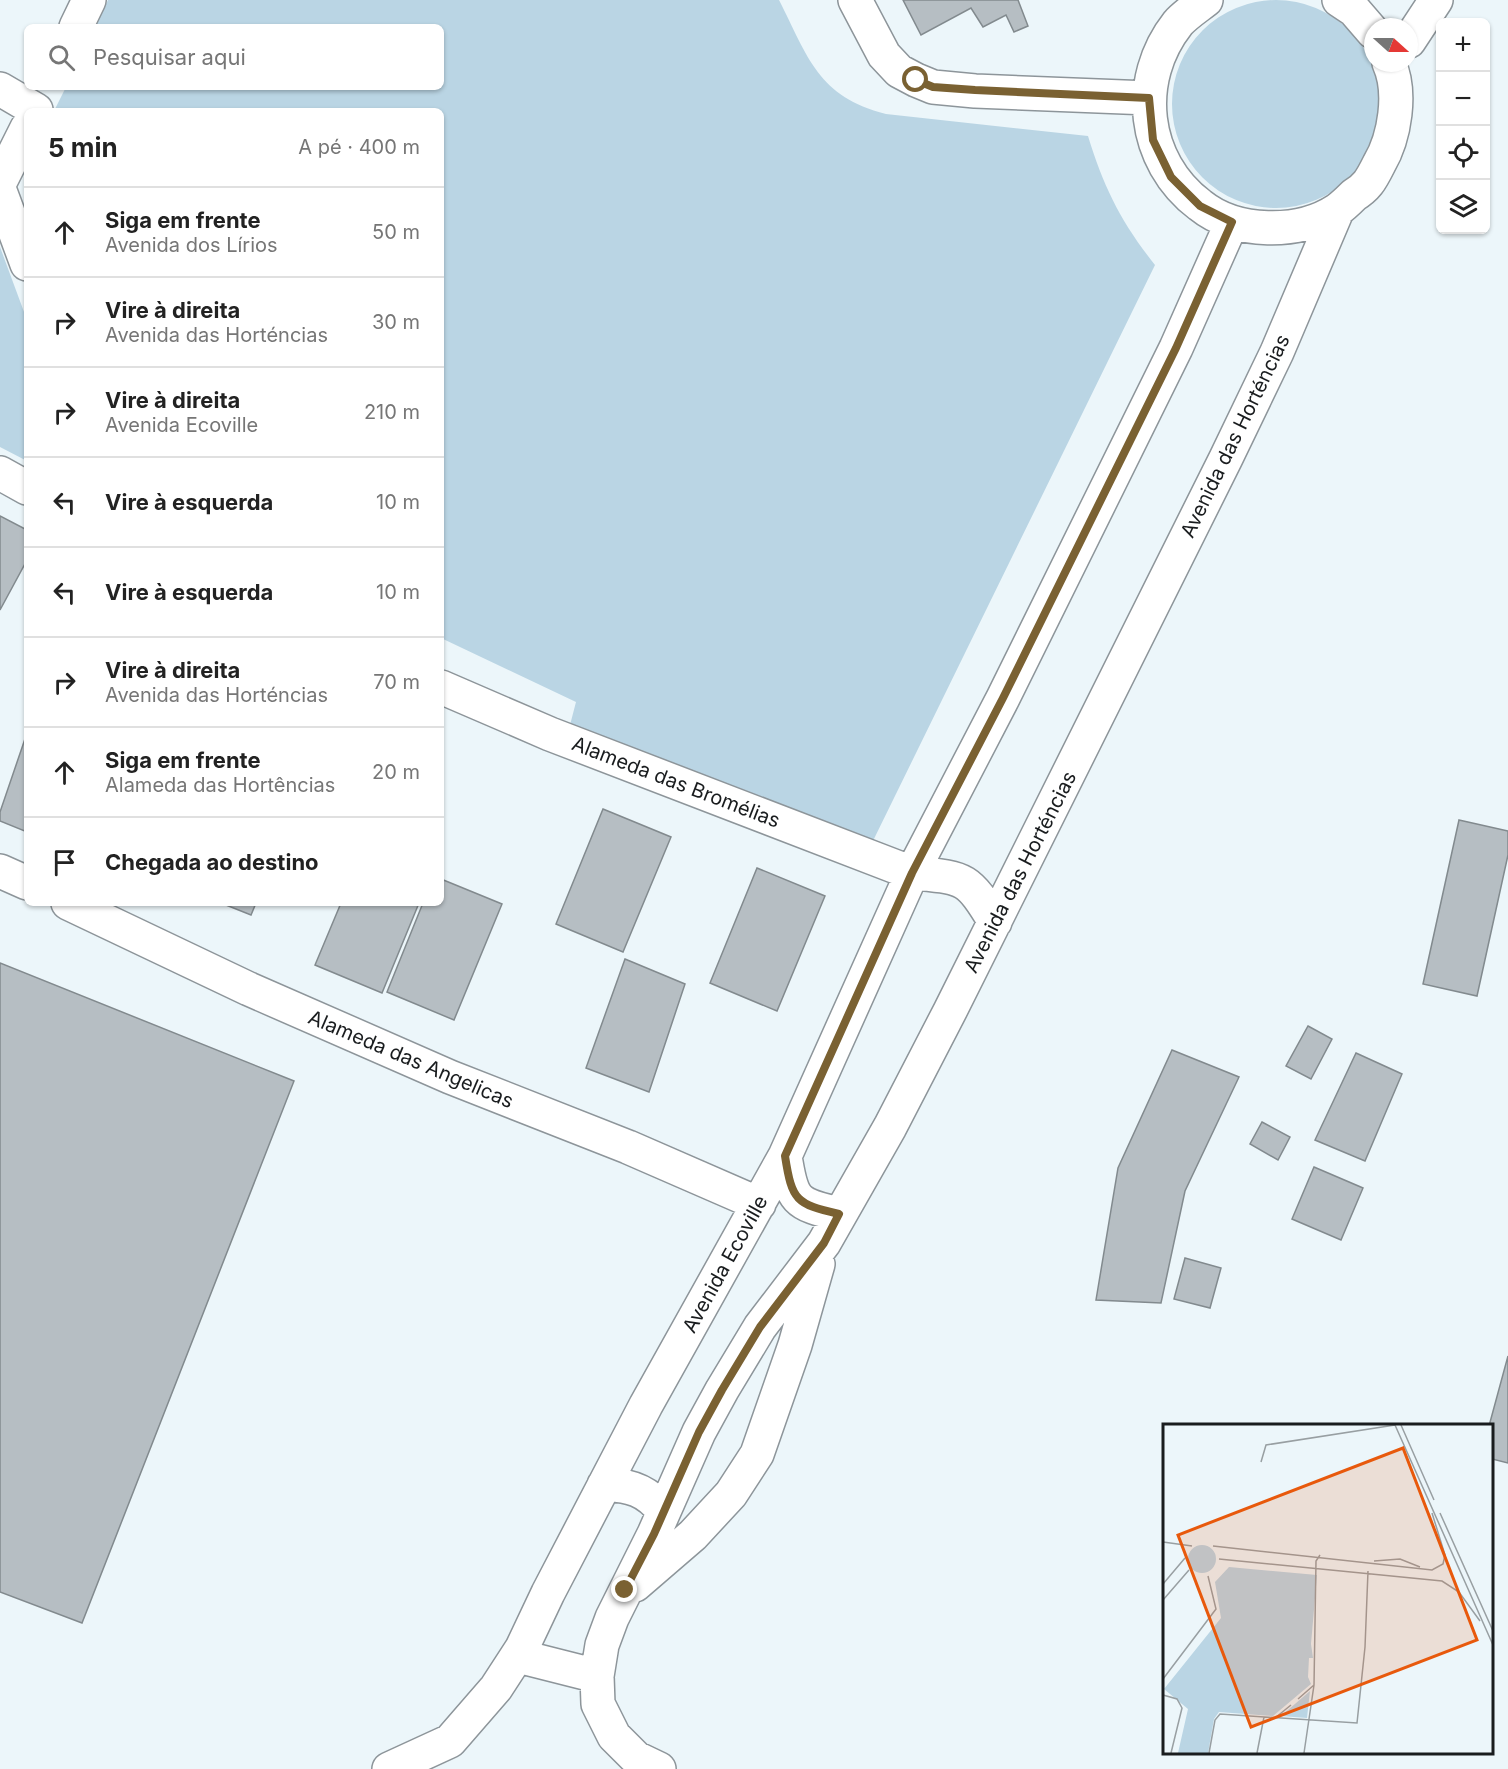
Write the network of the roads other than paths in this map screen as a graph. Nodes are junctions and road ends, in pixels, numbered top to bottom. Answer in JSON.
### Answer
{"nodes":[{"id":1,"x":89,"y":0,"type":"edge"},
{"id":2,"x":855,"y":0,"type":"edge"},
{"id":3,"x":1206,"y":0,"type":"edge"},
{"id":4,"x":1339,"y":0,"type":"edge"},
{"id":5,"x":1436,"y":0,"type":"edge"},
{"id":6,"x":1364,"y":22,"type":"edge"},
{"id":7,"x":77,"y":24,"type":"edge"},
{"id":8,"x":1418,"y":27,"type":"edge"},
{"id":9,"x":1392,"y":72,"type":"edge"},
{"id":10,"x":0,"y":89,"type":"edge"},
{"id":11,"x":46,"y":90,"type":"edge"},
{"id":12,"x":1149,"y":98,"type":"junction"},
{"id":13,"x":31,"y":108,"type":"edge"},
{"id":14,"x":37,"y":108,"type":"edge"},
{"id":15,"x":24,"y":134,"type":"edge"},
{"id":16,"x":0,"y":182,"type":"edge"},
{"id":17,"x":0,"y":190,"type":"edge"},
{"id":18,"x":1337,"y":211,"type":"junction"},
{"id":19,"x":1232,"y":222,"type":"junction"},
{"id":20,"x":24,"y":256,"type":"edge"},
{"id":21,"x":0,"y":473,"type":"edge"},
{"id":22,"x":24,"y":486,"type":"edge"},
{"id":23,"x":444,"y":688,"type":"edge"},
{"id":24,"x":0,"y":871,"type":"edge"},
{"id":25,"x":912,"y":873,"type":"junction"},
{"id":26,"x":24,"y":883,"type":"edge"},
{"id":27,"x":74,"y":906,"type":"edge"},
{"id":28,"x":995,"y":922,"type":"junction"},
{"id":29,"x":785,"y":1156,"type":"junction"},
{"id":30,"x":759,"y":1204,"type":"junction"},
{"id":31,"x":839,"y":1214,"type":"junction"},
{"id":32,"x":824,"y":1243,"type":"junction"},
{"id":33,"x":604,"y":1485,"type":"junction"},
{"id":34,"x":663,"y":1511,"type":"junction"},
{"id":35,"x":622,"y":1596,"type":"junction"},
{"id":36,"x":518,"y":1656,"type":"junction"},
{"id":37,"x":597,"y":1676,"type":"junction"},
{"id":38,"x":389,"y":1769,"type":"edge"},
{"id":39,"x":659,"y":1769,"type":"edge"}],
"edges":[{"from":1,"to":7,"type":"street"},
{"from":2,"to":12,"type":"street"},
{"from":3,"to":12,"type":"street","name":"Avenida das Horténcias"},
{"from":4,"to":6,"type":"street"},
{"from":5,"to":8,"type":"street"},
{"from":9,"to":18,"type":"street","name":"Avenida das Horténcias"},
{"from":10,"to":13,"type":"street"},
{"from":11,"to":14,"type":"street"},
{"from":12,"to":19,"type":"street","name":"Avenida das Horténcias"},
{"from":15,"to":16,"type":"street"},
{"from":17,"to":20,"type":"street"},
{"from":18,"to":19,"type":"street","name":"Avenida das Horténcias"},
{"from":18,"to":28,"type":"street","name":"Avenida das Horténcias"},
{"from":19,"to":25,"type":"street","name":"Avenida Ecoville"},
{"from":21,"to":22,"type":"street"},
{"from":23,"to":25,"type":"street","name":"Alameda das Bromélias"},
{"from":24,"to":26,"type":"street"},
{"from":25,"to":28,"type":"street","name":"Alameda das Bromélias"},
{"from":25,"to":29,"type":"street","name":"Avenida Ecoville"},
{"from":27,"to":30,"type":"street","name":"Alameda das Angelicas"},
{"from":28,"to":31,"type":"street","name":"Avenida das Horténcias"},
{"from":29,"to":30,"type":"street","name":"Avenida Ecoville"},
{"from":29,"to":31,"type":"street"},
{"from":30,"to":33,"type":"street","name":"Avenida Ecoville"},
{"from":31,"to":32,"type":"street","name":"Avenida das Horténcias"},
{"from":32,"to":34,"type":"street","name":"Avenida das Horténcias"},
{"from":32,"to":35,"type":"street"},
{"from":33,"to":34,"type":"street"},
{"from":33,"to":36,"type":"street","name":"Avenida Ecoville"},
{"from":34,"to":35,"type":"street","name":"Avenida das Horténcias"},
{"from":35,"to":37,"type":"street","name":"Avenida das Horténcias"},
{"from":36,"to":37,"type":"street"},
{"from":36,"to":38,"type":"street","name":"Avenida Ecoville"},
{"from":37,"to":39,"type":"street","name":"Avenida das Horténcias"}]}
